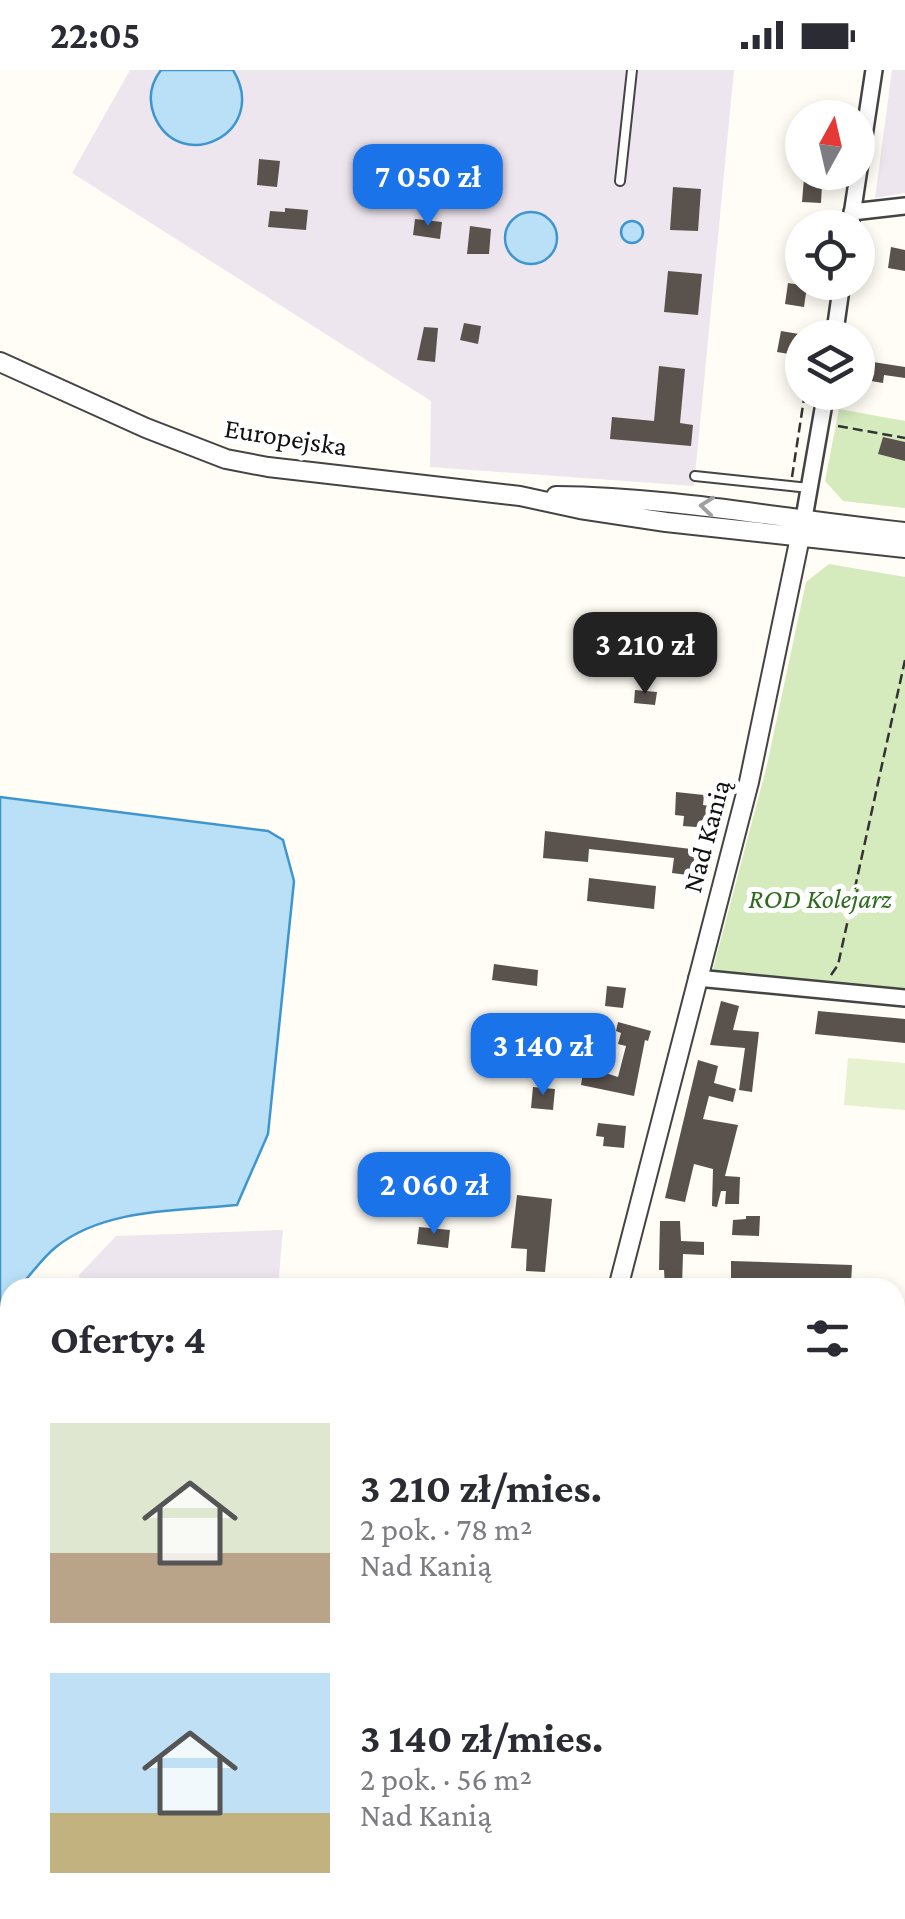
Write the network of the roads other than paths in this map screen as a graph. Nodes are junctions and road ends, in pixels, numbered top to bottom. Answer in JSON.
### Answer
{"nodes":[{"id":1,"x":632,"y":70,"type":"edge"},
{"id":2,"x":874,"y":70,"type":"edge"},
{"id":3,"x":620,"y":181,"type":"dead end"},
{"id":4,"x":905,"y":206,"type":"edge"},
{"id":5,"x":853,"y":210,"type":"edge"},
{"id":6,"x":875,"y":214,"type":"edge"},
{"id":7,"x":0,"y":362,"type":"edge"},
{"id":8,"x":823,"y":410,"type":"edge"},
{"id":9,"x":695,"y":476,"type":"dead end"},
{"id":10,"x":809,"y":488,"type":"junction"},
{"id":11,"x":520,"y":496,"type":"junction"},
{"id":12,"x":804,"y":518,"type":"junction"},
{"id":13,"x":905,"y":532,"type":"edge"},
{"id":14,"x":800,"y":538,"type":"junction"},
{"id":15,"x":905,"y":548,"type":"edge"},
{"id":16,"x":696,"y":978,"type":"junction"},
{"id":17,"x":905,"y":998,"type":"edge"},
{"id":18,"x":621,"y":1278,"type":"edge"}],
"edges":[{"from":1,"to":3,"type":"lane"},
{"from":2,"to":5,"type":"street"},
{"from":4,"to":6,"type":"street"},
{"from":7,"to":11,"type":"street","name":"Europejska"},
{"from":8,"to":10,"type":"street","name":"Nad Kanią"},
{"from":9,"to":10,"type":"lane"},
{"from":10,"to":12,"type":"street","name":"Nad Kanią"},
{"from":12,"to":11,"type":"street","name":"Europejska","one_way":true},
{"from":11,"to":14,"type":"street","name":"Europejska"},
{"from":12,"to":13,"type":"street","name":"Europejska"},
{"from":12,"to":14,"type":"street","name":"Nad Kanią"},
{"from":14,"to":15,"type":"street","name":"Europejska"},
{"from":14,"to":16,"type":"street","name":"Nad Kanią"},
{"from":16,"to":17,"type":"street"},
{"from":16,"to":18,"type":"street","name":"Nad Kanią"}]}
